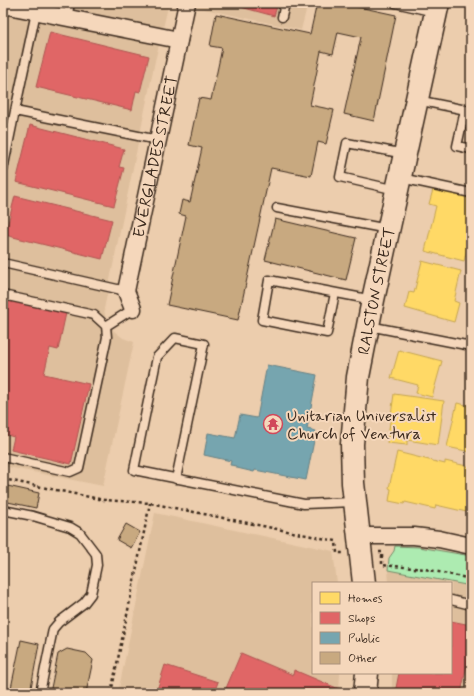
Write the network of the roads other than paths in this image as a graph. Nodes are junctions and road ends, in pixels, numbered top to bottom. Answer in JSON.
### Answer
{"nodes":[{"id":1,"x":187,"y":3,"type":"edge"},
{"id":2,"x":285,"y":3,"type":"edge"},
{"id":3,"x":395,"y":3,"type":"edge"},
{"id":4,"x":3,"y":5,"type":"edge"},
{"id":5,"x":437,"y":8,"type":"edge"},
{"id":6,"x":69,"y":10,"type":"edge"},
{"id":7,"x":36,"y":12,"type":"junction"},
{"id":8,"x":282,"y":17,"type":"dead end"},
{"id":9,"x":178,"y":40,"type":"junction"},
{"id":10,"x":416,"y":100,"type":"junction"},
{"id":11,"x":15,"y":111,"type":"junction"},
{"id":12,"x":468,"y":111,"type":"edge"},
{"id":13,"x":158,"y":140,"type":"junction"},
{"id":14,"x":471,"y":149,"type":"edge"},
{"id":15,"x":405,"y":154,"type":"junction"},
{"id":16,"x":3,"y":170,"type":"edge"},
{"id":17,"x":399,"y":184,"type":"junction"},
{"id":18,"x":471,"y":193,"type":"edge"},
{"id":19,"x":277,"y":208,"type":"dead end"},
{"id":20,"x":389,"y":230,"type":"junction"},
{"id":21,"x":3,"y":263,"type":"edge"},
{"id":22,"x":126,"y":291,"type":"junction"},
{"id":23,"x":335,"y":293,"type":"junction"},
{"id":24,"x":3,"y":295,"type":"edge"},
{"id":25,"x":373,"y":300,"type":"junction"},
{"id":26,"x":133,"y":309,"type":"joint"},
{"id":27,"x":106,"y":326,"type":"junction"},
{"id":28,"x":368,"y":326,"type":"junction"},
{"id":29,"x":471,"y":346,"type":"edge"},
{"id":30,"x":3,"y":457,"type":"edge"},
{"id":31,"x":176,"y":479,"type":"junction"},
{"id":32,"x":354,"y":502,"type":"junction"},
{"id":33,"x":3,"y":510,"type":"edge"},
{"id":34,"x":359,"y":544,"type":"junction"},
{"id":35,"x":471,"y":546,"type":"edge"},
{"id":36,"x":364,"y":582,"type":"edge"},
{"id":37,"x":452,"y":600,"type":"edge"},
{"id":38,"x":471,"y":605,"type":"edge"},
{"id":39,"x":366,"y":674,"type":"edge"},
{"id":40,"x":40,"y":693,"type":"edge"},
{"id":41,"x":365,"y":693,"type":"edge"}],
"edges":[{"from":1,"to":9,"type":"street","name":"EVERGLADES STREET"},
{"from":2,"to":8,"type":"lane"},
{"from":3,"to":5,"type":"lane"},
{"from":4,"to":7,"type":"street"},
{"from":5,"to":10,"type":"street","name":"RALSTON STREET"},
{"from":6,"to":7,"type":"street"},
{"from":6,"to":9,"type":"street"},
{"from":7,"to":11,"type":"lane"},
{"from":9,"to":13,"type":"street","name":"EVERGLADES STREET"},
{"from":10,"to":12,"type":"lane"},
{"from":10,"to":15,"type":"street","name":"RALSTON STREET"},
{"from":11,"to":13,"type":"lane"},
{"from":11,"to":16,"type":"lane"},
{"from":12,"to":14,"type":"lane"},
{"from":13,"to":22,"type":"street","name":"EVERGLADES STREET"},
{"from":15,"to":17,"type":"street","name":"RALSTON STREET"},
{"from":15,"to":17,"type":"lane"},
{"from":17,"to":18,"type":"lane"},
{"from":17,"to":20,"type":"street","name":"RALSTON STREET"},
{"from":19,"to":20,"type":"lane"},
{"from":20,"to":25,"type":"street","name":"RALSTON STREET"},
{"from":21,"to":22,"type":"lane"},
{"from":22,"to":26,"type":"street"},
{"from":23,"to":23,"type":"lane"},
{"from":23,"to":25,"type":"lane"},
{"from":24,"to":27,"type":"lane"},
{"from":25,"to":28,"type":"street","name":"RALSTON STREET"},
{"from":26,"to":27,"type":"lane"},
{"from":27,"to":30,"type":"lane"},
{"from":28,"to":29,"type":"lane"},
{"from":28,"to":32,"type":"street","name":"RALSTON STREET"},
{"from":31,"to":31,"type":"lane"},
{"from":31,"to":32,"type":"lane"},
{"from":32,"to":34,"type":"street","name":"RALSTON STREET"},
{"from":33,"to":40,"type":"lane"},
{"from":34,"to":35,"type":"street"},
{"from":34,"to":36,"type":"street","name":"RALSTON STREET"},
{"from":37,"to":38,"type":"lane"},
{"from":39,"to":41,"type":"street"}]}
